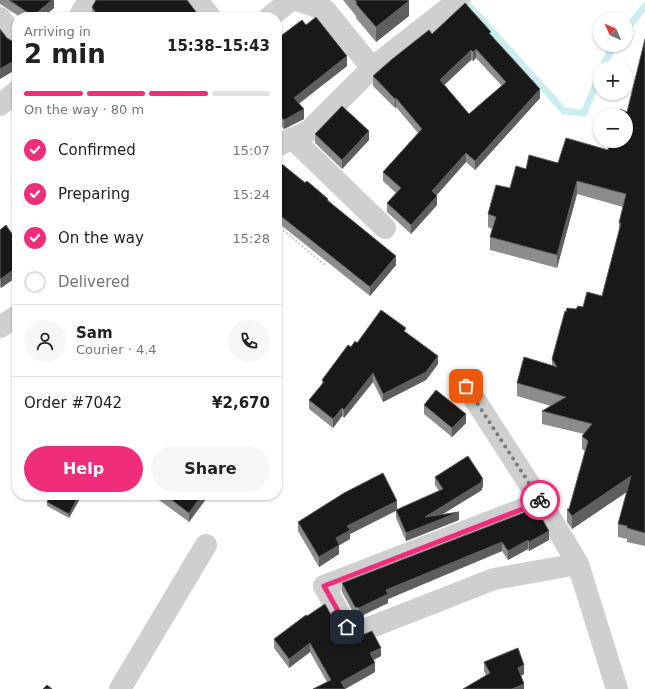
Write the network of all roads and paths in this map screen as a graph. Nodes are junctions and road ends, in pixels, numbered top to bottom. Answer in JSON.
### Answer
{"nodes":[{"id":1,"x":89,"y":0,"type":"edge"},
{"id":2,"x":196,"y":0,"type":"edge"},
{"id":3,"x":290,"y":0,"type":"edge"},
{"id":4,"x":297,"y":0,"type":"edge"},
{"id":5,"x":459,"y":0,"type":"edge"},
{"id":6,"x":82,"y":12,"type":"edge"},
{"id":7,"x":206,"y":12,"type":"edge"},
{"id":8,"x":276,"y":12,"type":"edge"},
{"id":9,"x":0,"y":18,"type":"edge"},
{"id":10,"x":12,"y":34,"type":"edge"},
{"id":11,"x":372,"y":68,"type":"junction"},
{"id":12,"x":12,"y":95,"type":"edge"},
{"id":13,"x":0,"y":105,"type":"edge"},
{"id":14,"x":285,"y":142,"type":"edge"},
{"id":15,"x":385,"y":228,"type":"dead end"},
{"id":16,"x":282,"y":229,"type":"edge"},
{"id":17,"x":326,"y":266,"type":"dead end"},
{"id":18,"x":12,"y":319,"type":"edge"},
{"id":19,"x":0,"y":326,"type":"edge"},
{"id":20,"x":466,"y":386,"type":"dead end"},
{"id":21,"x":541,"y":502,"type":"junction"},
{"id":22,"x":206,"y":545,"type":"dead end"},
{"id":23,"x":578,"y":564,"type":"junction"},
{"id":24,"x":120,"y":689,"type":"edge"},
{"id":25,"x":616,"y":689,"type":"edge"}],
"edges":[{"from":1,"to":6,"type":"street"},
{"from":2,"to":7,"type":"street"},
{"from":3,"to":8,"type":"street"},
{"from":4,"to":11,"type":"street"},
{"from":5,"to":11,"type":"street"},
{"from":9,"to":10,"type":"street"},
{"from":11,"to":14,"type":"street"},
{"from":12,"to":13,"type":"street"},
{"from":14,"to":15,"type":"street"},
{"from":16,"to":17,"type":"path"},
{"from":18,"to":19,"type":"street"},
{"from":20,"to":21,"type":"street"},
{"from":21,"to":23,"type":"street"},
{"from":21,"to":23,"type":"street"},
{"from":22,"to":24,"type":"street"},
{"from":23,"to":25,"type":"street"}]}
